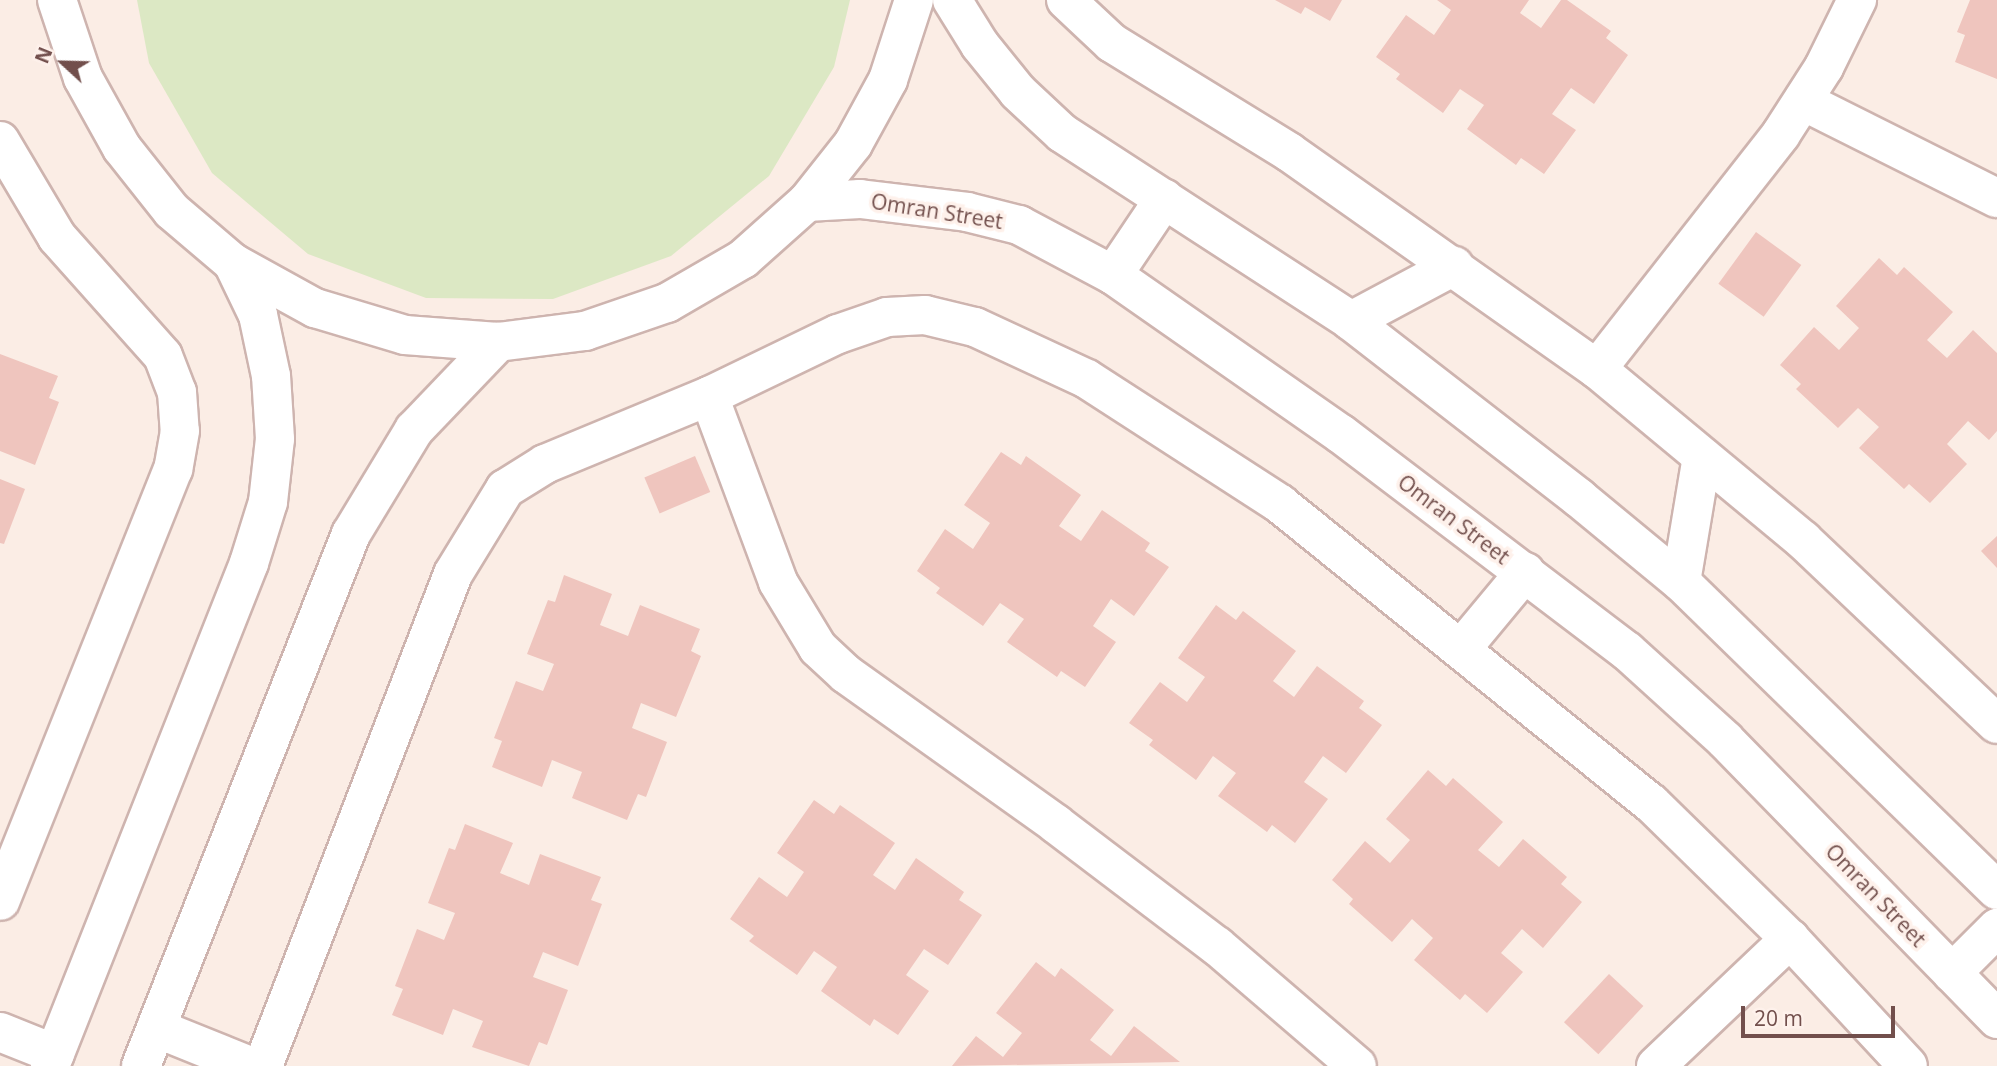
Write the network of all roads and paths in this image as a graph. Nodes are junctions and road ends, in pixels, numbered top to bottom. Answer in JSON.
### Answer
{"nodes":[{"id":1,"x":57,"y":0,"type":"edge"},
{"id":2,"x":914,"y":0,"type":"edge"},
{"id":3,"x":952,"y":0,"type":"edge"},
{"id":4,"x":1066,"y":0,"type":"edge"},
{"id":5,"x":1857,"y":0,"type":"edge"},
{"id":6,"x":1803,"y":101,"type":"junction"},
{"id":7,"x":0,"y":141,"type":"edge"},
{"id":8,"x":12,"y":193,"type":"edge"},
{"id":9,"x":1995,"y":198,"type":"edge"},
{"id":10,"x":1164,"y":199,"type":"junction"},
{"id":11,"x":807,"y":201,"type":"junction"},
{"id":12,"x":233,"y":263,"type":"junction"},
{"id":13,"x":1454,"y":266,"type":"junction"},
{"id":14,"x":1113,"y":275,"type":"junction"},
{"id":15,"x":1351,"y":321,"type":"junction"},
{"id":16,"x":499,"y":342,"type":"junction"},
{"id":17,"x":1597,"y":369,"type":"junction"},
{"id":18,"x":709,"y":396,"type":"junction"},
{"id":19,"x":1702,"y":457,"type":"junction"},
{"id":20,"x":1525,"y":572,"type":"junction"},
{"id":21,"x":1681,"y":582,"type":"junction"},
{"id":22,"x":1462,"y":648,"type":"junction"},
{"id":23,"x":1997,"y":724,"type":"edge"},
{"id":24,"x":1997,"y":890,"type":"edge"},
{"id":25,"x":0,"y":901,"type":"edge"},
{"id":26,"x":1997,"y":928,"type":"edge"},
{"id":27,"x":1790,"y":939,"type":"junction"},
{"id":28,"x":1952,"y":974,"type":"junction"},
{"id":29,"x":1997,"y":1019,"type":"edge"},
{"id":30,"x":156,"y":1028,"type":"junction"},
{"id":31,"x":0,"y":1032,"type":"edge"},
{"id":32,"x":52,"y":1060,"type":"edge"},
{"id":33,"x":141,"y":1066,"type":"edge"},
{"id":34,"x":250,"y":1066,"type":"edge"},
{"id":35,"x":263,"y":1066,"type":"edge"},
{"id":36,"x":1357,"y":1066,"type":"edge"},
{"id":37,"x":1656,"y":1066,"type":"edge"},
{"id":38,"x":1908,"y":1066,"type":"edge"}],
"edges":[{"from":1,"to":12,"type":"street"},
{"from":2,"to":11,"type":"street"},
{"from":3,"to":10,"type":"street"},
{"from":4,"to":13,"type":"street"},
{"from":5,"to":6,"type":"street"},
{"from":6,"to":9,"type":"street"},
{"from":6,"to":17,"type":"street"},
{"from":7,"to":8,"type":"street"},
{"from":8,"to":25,"type":"street"},
{"from":10,"to":14,"type":"street"},
{"from":10,"to":15,"type":"street"},
{"from":11,"to":14,"type":"street","name":"Omran Street"},
{"from":11,"to":16,"type":"street"},
{"from":12,"to":16,"type":"street"},
{"from":12,"to":32,"type":"street"},
{"from":13,"to":15,"type":"street"},
{"from":13,"to":17,"type":"street"},
{"from":14,"to":20,"type":"street","name":"Omran Street"},
{"from":15,"to":21,"type":"street"},
{"from":16,"to":30,"type":"street"},
{"from":17,"to":19,"type":"street"},
{"from":18,"to":22,"type":"street"},
{"from":18,"to":35,"type":"street"},
{"from":18,"to":36,"type":"street"},
{"from":19,"to":21,"type":"street"},
{"from":19,"to":23,"type":"street"},
{"from":20,"to":22,"type":"street"},
{"from":20,"to":28,"type":"street","name":"Omran Street"},
{"from":21,"to":24,"type":"street"},
{"from":22,"to":27,"type":"street"},
{"from":26,"to":28,"type":"street"},
{"from":27,"to":37,"type":"street"},
{"from":27,"to":38,"type":"street"},
{"from":28,"to":29,"type":"street","name":"Omran Street"},
{"from":30,"to":33,"type":"street"},
{"from":30,"to":34,"type":"street"},
{"from":31,"to":32,"type":"street"}]}
